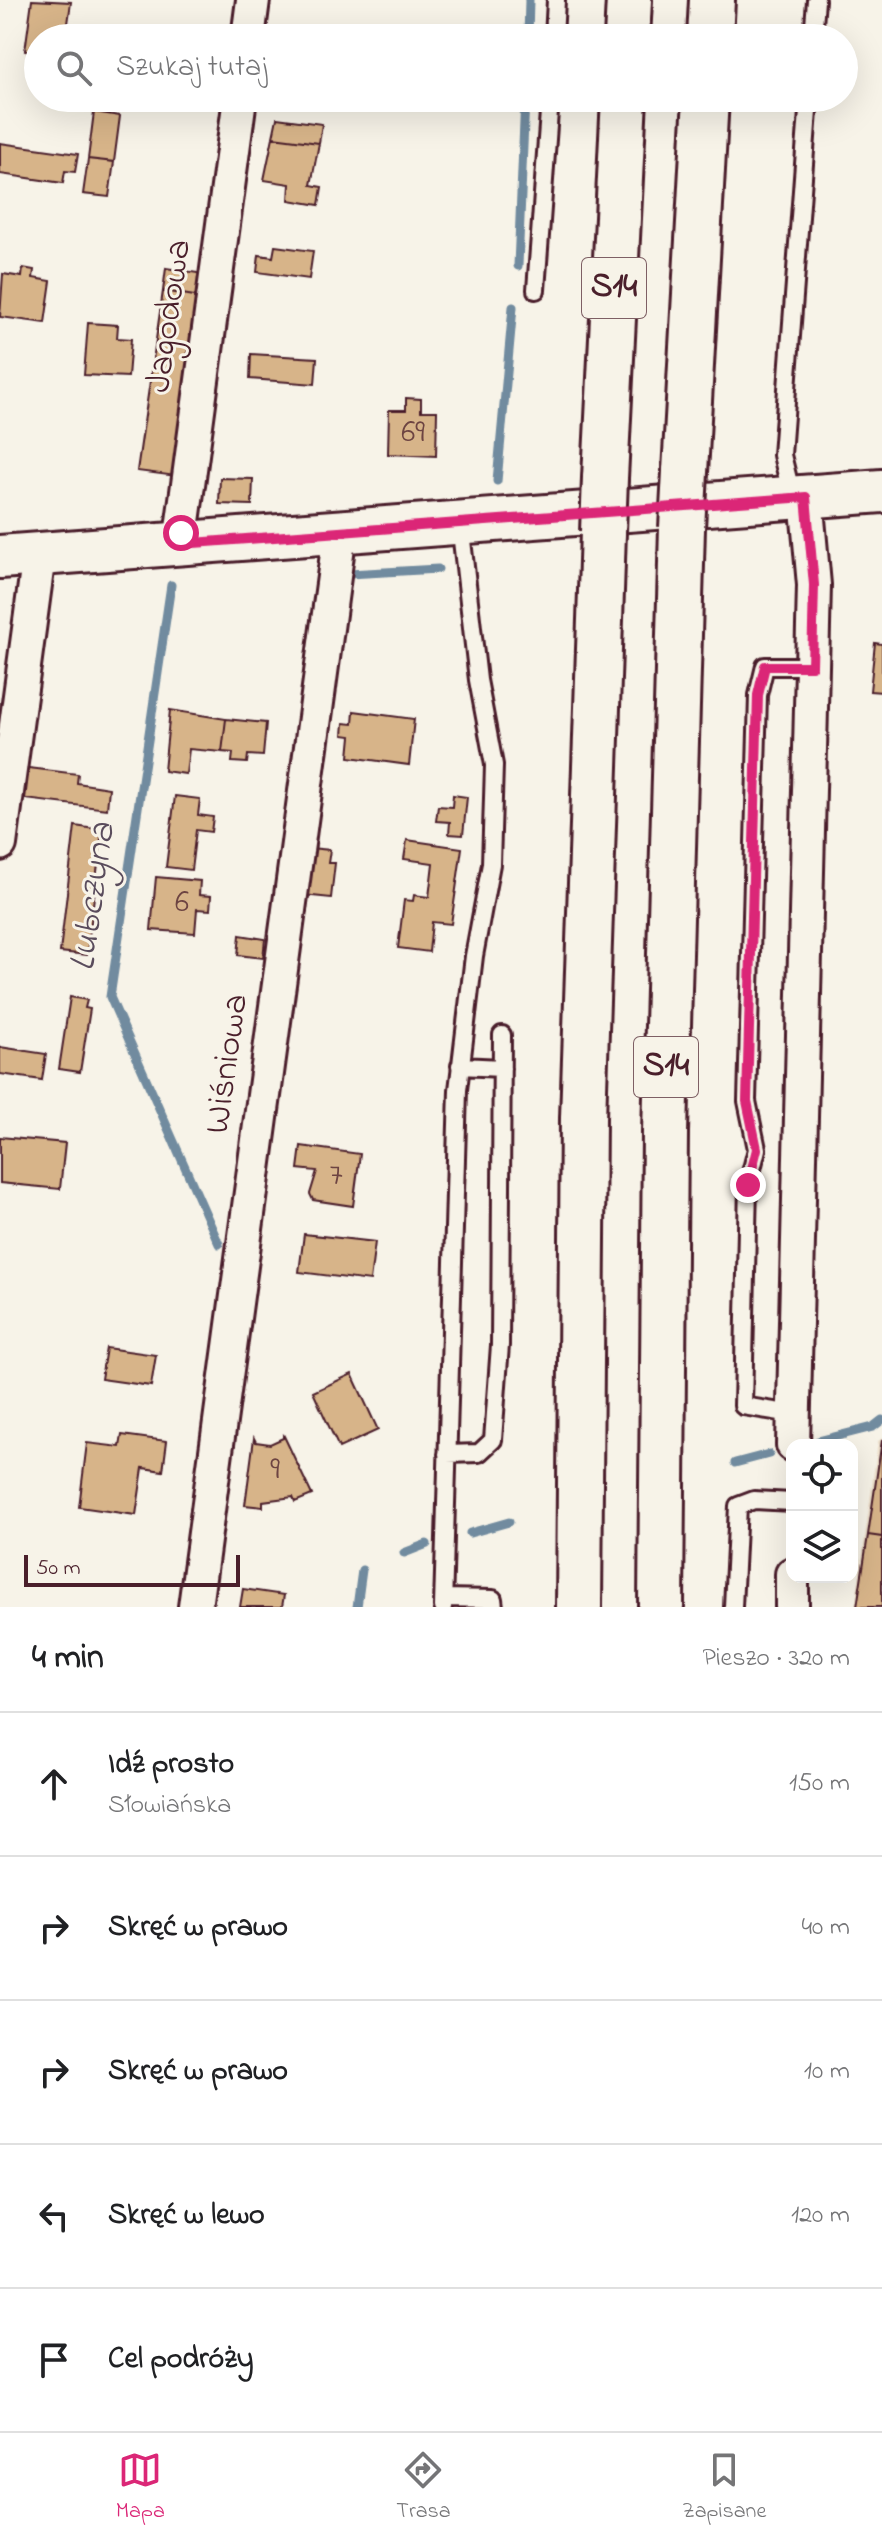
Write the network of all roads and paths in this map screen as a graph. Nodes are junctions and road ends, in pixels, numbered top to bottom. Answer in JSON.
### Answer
{"nodes":[{"id":1,"x":253,"y":0,"type":"edge"},
{"id":2,"x":556,"y":0,"type":"edge"},
{"id":3,"x":629,"y":0,"type":"edge"},
{"id":4,"x":712,"y":0,"type":"edge"},
{"id":5,"x":816,"y":0,"type":"edge"},
{"id":6,"x":250,"y":24,"type":"edge"},
{"id":7,"x":555,"y":24,"type":"edge"},
{"id":8,"x":628,"y":24,"type":"edge"},
{"id":9,"x":711,"y":24,"type":"edge"},
{"id":10,"x":814,"y":24,"type":"edge"},
{"id":11,"x":238,"y":112,"type":"edge"},
{"id":12,"x":549,"y":112,"type":"edge"},
{"id":13,"x":623,"y":112,"type":"edge"},
{"id":14,"x":705,"y":112,"type":"edge"},
{"id":15,"x":808,"y":112,"type":"edge"},
{"id":16,"x":536,"y":290,"type":"dead end"},
{"id":17,"x":882,"y":491,"type":"edge"},
{"id":18,"x":799,"y":497,"type":"junction"},
{"id":19,"x":460,"y":523,"type":"junction"},
{"id":20,"x":340,"y":532,"type":"junction"},
{"id":21,"x":180,"y":544,"type":"junction"},
{"id":22,"x":20,"y":556,"type":"edge"},
{"id":23,"x":812,"y":666,"type":"junction"},
{"id":24,"x":0,"y":844,"type":"edge"},
{"id":25,"x":502,"y":1035,"type":"dead end"},
{"id":26,"x":460,"y":1066,"type":"junction"},
{"id":27,"x":502,"y":1068,"type":"junction"},
{"id":28,"x":793,"y":1430,"type":"edge"},
{"id":29,"x":447,"y":1454,"type":"junction"},
{"id":30,"x":786,"y":1502,"type":"edge"},
{"id":31,"x":792,"y":1583,"type":"edge"},
{"id":32,"x":444,"y":1602,"type":"edge"},
{"id":33,"x":195,"y":1607,"type":"edge"},
{"id":34,"x":494,"y":1607,"type":"edge"},
{"id":35,"x":579,"y":1607,"type":"edge"},
{"id":36,"x":661,"y":1607,"type":"edge"},
{"id":37,"x":733,"y":1607,"type":"edge"},
{"id":38,"x":792,"y":1607,"type":"edge"}],
"edges":[{"from":1,"to":6,"type":"street"},
{"from":2,"to":7,"type":"lane"},
{"from":3,"to":8,"type":"highway"},
{"from":4,"to":9,"type":"highway"},
{"from":5,"to":10,"type":"lane"},
{"from":11,"to":21,"type":"street","name":"Jagodowa"},
{"from":12,"to":16,"type":"lane"},
{"from":13,"to":35,"type":"highway","number":"S14","bridge":true},
{"from":14,"to":36,"type":"highway","number":"S14","bridge":true},
{"from":15,"to":18,"type":"lane"},
{"from":17,"to":18,"type":"street"},
{"from":18,"to":19,"type":"street"},
{"from":18,"to":23,"type":"street"},
{"from":19,"to":20,"type":"street"},
{"from":19,"to":26,"type":"lane"},
{"from":20,"to":21,"type":"street"},
{"from":20,"to":33,"type":"street","name":"Wiśniowa"},
{"from":21,"to":22,"type":"street"},
{"from":22,"to":24,"type":"street"},
{"from":23,"to":28,"type":"street"},
{"from":23,"to":28,"type":"lane"},
{"from":25,"to":27,"type":"lane"},
{"from":26,"to":27,"type":"lane"},
{"from":26,"to":29,"type":"lane"},
{"from":27,"to":29,"type":"lane"},
{"from":29,"to":32,"type":"lane"},
{"from":30,"to":37,"type":"lane"},
{"from":31,"to":38,"type":"street"},
{"from":32,"to":34,"type":"lane"}]}
